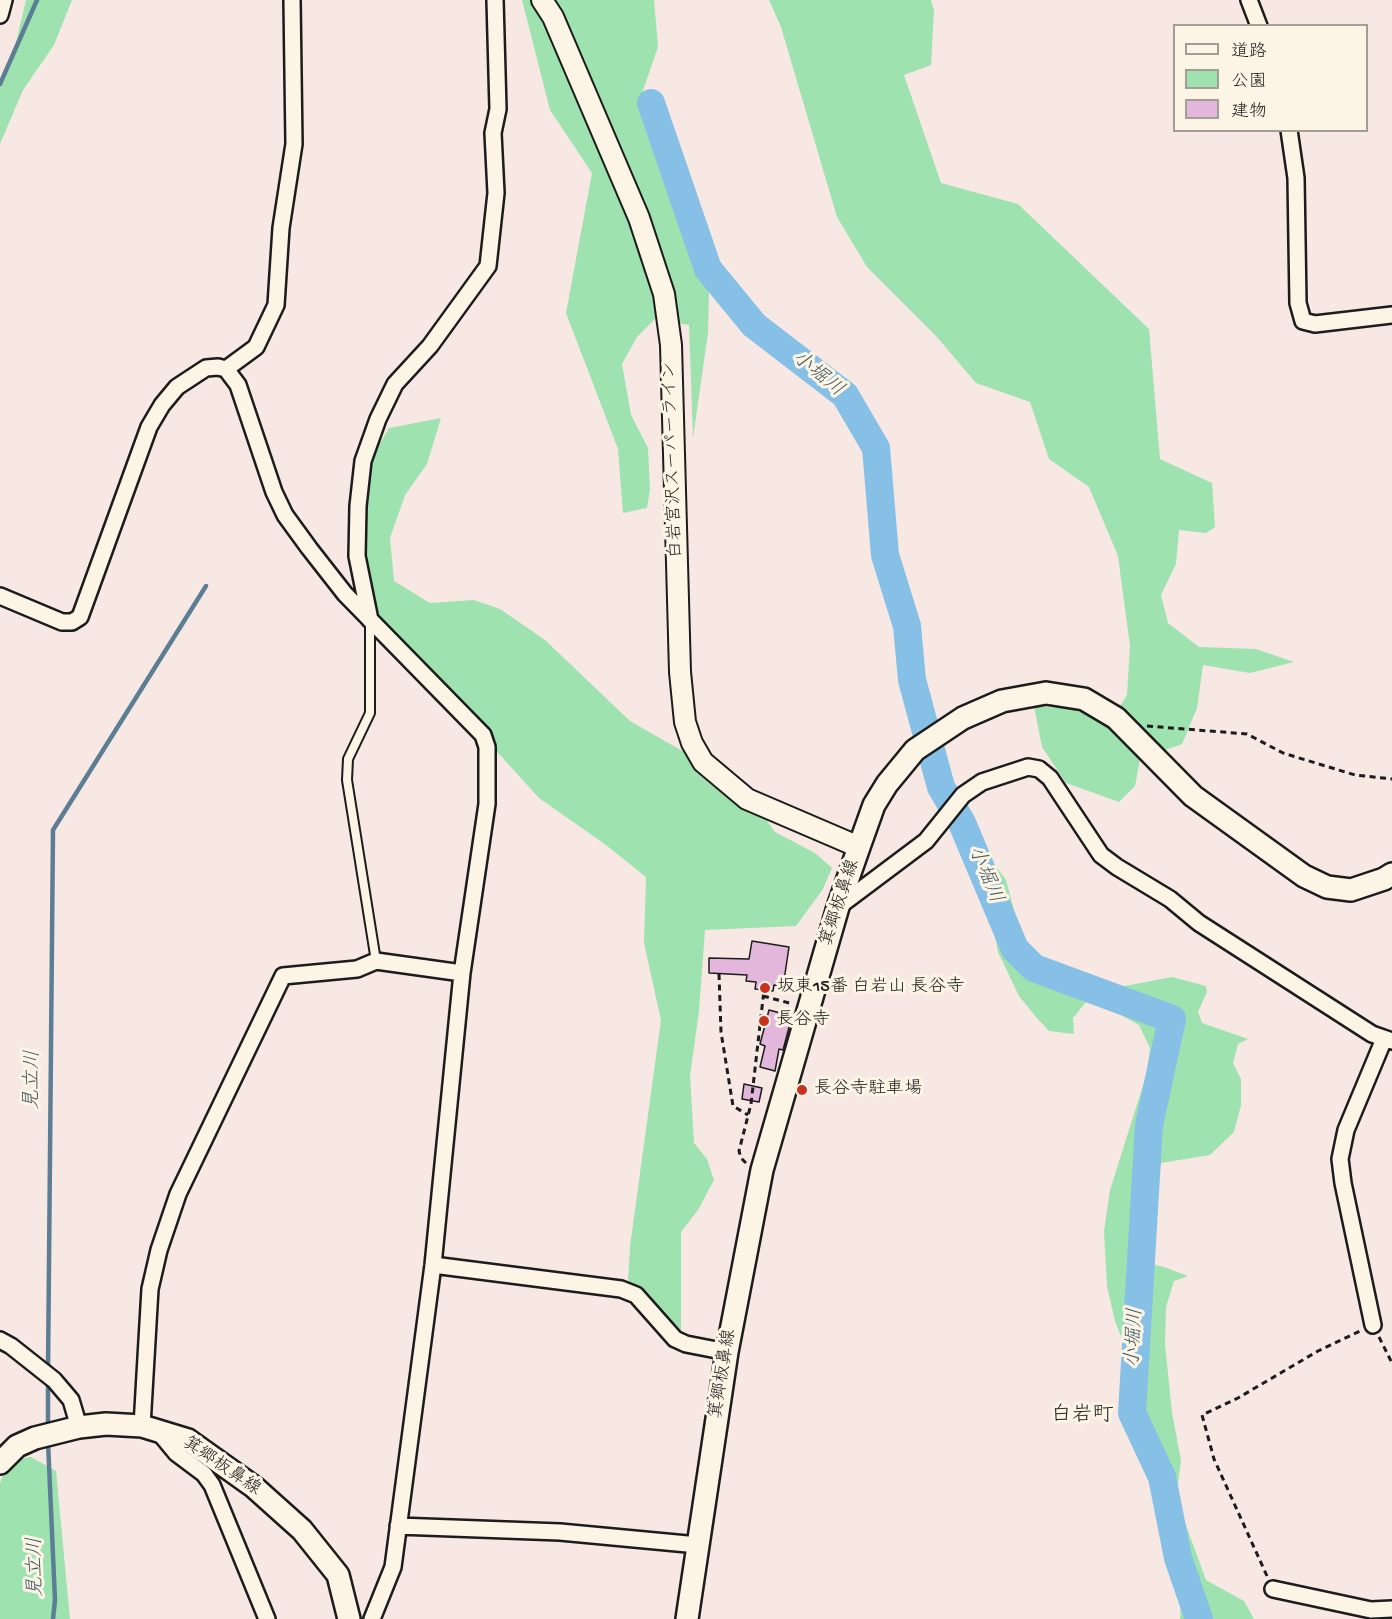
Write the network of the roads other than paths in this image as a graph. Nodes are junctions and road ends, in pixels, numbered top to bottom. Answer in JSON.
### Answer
{"nodes":[{"id":1,"x":4,"y":0,"type":"edge"},
{"id":2,"x":292,"y":0,"type":"edge"},
{"id":3,"x":495,"y":0,"type":"edge"},
{"id":4,"x":542,"y":0,"type":"edge"},
{"id":5,"x":1249,"y":0,"type":"edge"},
{"id":6,"x":0,"y":15,"type":"edge"},
{"id":7,"x":1258,"y":24,"type":"edge"},
{"id":8,"x":1289,"y":132,"type":"edge"},
{"id":9,"x":1392,"y":315,"type":"edge"},
{"id":10,"x":226,"y":369,"type":"junction"},
{"id":11,"x":0,"y":596,"type":"edge"},
{"id":12,"x":370,"y":620,"type":"junction"},
{"id":13,"x":859,"y":847,"type":"junction"},
{"id":14,"x":1392,"y":874,"type":"edge"},
{"id":15,"x":838,"y":907,"type":"junction"},
{"id":16,"x":376,"y":961,"type":"junction"},
{"id":17,"x":462,"y":973,"type":"junction"},
{"id":18,"x":1388,"y":1040,"type":"edge"},
{"id":19,"x":433,"y":1265,"type":"junction"},
{"id":20,"x":1373,"y":1325,"type":"road end"},
{"id":21,"x":0,"y":1340,"type":"edge"},
{"id":22,"x":727,"y":1352,"type":"junction"},
{"id":23,"x":79,"y":1427,"type":"junction"},
{"id":24,"x":149,"y":1428,"type":"junction"},
{"id":25,"x":0,"y":1463,"type":"edge"},
{"id":26,"x":398,"y":1526,"type":"junction"},
{"id":27,"x":698,"y":1545,"type":"junction"},
{"id":28,"x":1273,"y":1589,"type":"road end"},
{"id":29,"x":1392,"y":1609,"type":"edge"},
{"id":30,"x":267,"y":1619,"type":"edge"},
{"id":31,"x":349,"y":1619,"type":"edge"},
{"id":32,"x":372,"y":1619,"type":"edge"},
{"id":33,"x":687,"y":1619,"type":"edge"}],
"edges":[{"from":1,"to":6,"type":"street"},
{"from":2,"to":10,"type":"street"},
{"from":3,"to":12,"type":"street"},
{"from":4,"to":13,"type":"street","name":"白岩宮沢スーパーライン"},
{"from":5,"to":7,"type":"street"},
{"from":8,"to":9,"type":"street"},
{"from":10,"to":11,"type":"street"},
{"from":10,"to":12,"type":"street"},
{"from":12,"to":16,"type":"lane"},
{"from":12,"to":17,"type":"street"},
{"from":13,"to":14,"type":"main road","name":"箕郷板鼻線"},
{"from":13,"to":15,"type":"main road","name":"箕郷板鼻線"},
{"from":15,"to":18,"type":"street"},
{"from":15,"to":22,"type":"main road","name":"箕郷板鼻線"},
{"from":16,"to":17,"type":"street"},
{"from":16,"to":24,"type":"street"},
{"from":17,"to":19,"type":"street"},
{"from":18,"to":20,"type":"street"},
{"from":19,"to":22,"type":"street"},
{"from":19,"to":26,"type":"street"},
{"from":21,"to":23,"type":"street"},
{"from":22,"to":27,"type":"main road","name":"箕郷板鼻線"},
{"from":23,"to":24,"type":"main road","name":"箕郷板鼻線"},
{"from":23,"to":25,"type":"main road","name":"箕郷板鼻線"},
{"from":24,"to":30,"type":"street"},
{"from":24,"to":31,"type":"main road","name":"箕郷板鼻線"},
{"from":26,"to":27,"type":"street"},
{"from":26,"to":32,"type":"street"},
{"from":27,"to":33,"type":"main road","name":"箕郷板鼻線"},
{"from":28,"to":29,"type":"street"}]}
